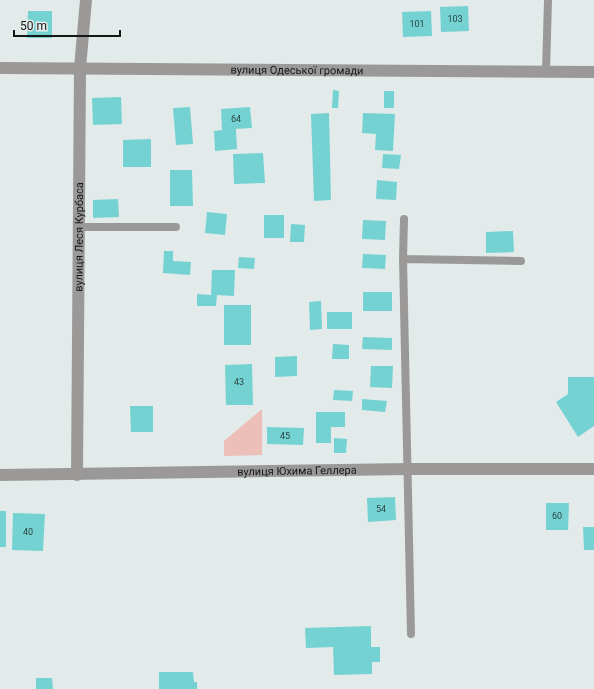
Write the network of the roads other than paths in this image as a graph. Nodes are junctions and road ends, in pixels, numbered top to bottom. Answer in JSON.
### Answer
{"nodes":[{"id":1,"x":86,"y":0,"type":"edge"},
{"id":2,"x":548,"y":0,"type":"edge"},
{"id":3,"x":0,"y":68,"type":"edge"},
{"id":4,"x":80,"y":68,"type":"junction"},
{"id":5,"x":546,"y":71,"type":"junction"},
{"id":6,"x":594,"y":72,"type":"edge"},
{"id":7,"x":404,"y":219,"type":"dead end"},
{"id":8,"x":79,"y":227,"type":"junction"},
{"id":9,"x":176,"y":227,"type":"dead end"},
{"id":10,"x":403,"y":260,"type":"junction"},
{"id":11,"x":521,"y":261,"type":"dead end"},
{"id":12,"x":408,"y":469,"type":"junction"},
{"id":13,"x":594,"y":469,"type":"edge"},
{"id":14,"x":0,"y":475,"type":"edge"},
{"id":15,"x":77,"y":475,"type":"junction"},
{"id":16,"x":411,"y":634,"type":"dead end"}],
"edges":[{"from":1,"to":4,"type":"street","name":"вулиця Леся Курбаса"},
{"from":2,"to":5,"type":"lane"},
{"from":3,"to":4,"type":"street","name":"вулиця Одеської громади"},
{"from":4,"to":5,"type":"street","name":"вулиця Одеської громади"},
{"from":4,"to":8,"type":"street","name":"вулиця Леся Курбаса"},
{"from":5,"to":6,"type":"street","name":"вулиця Одеської громади"},
{"from":7,"to":10,"type":"lane"},
{"from":8,"to":9,"type":"lane"},
{"from":8,"to":15,"type":"street","name":"вулиця Леся Курбаса"},
{"from":10,"to":11,"type":"lane"},
{"from":10,"to":12,"type":"lane"},
{"from":12,"to":13,"type":"street","name":"вулиця Юхима Геллера"},
{"from":12,"to":15,"type":"street","name":"вулиця Юхима Геллера"},
{"from":12,"to":16,"type":"lane"},
{"from":14,"to":15,"type":"street","name":"вулиця Юхима Геллера"}]}
